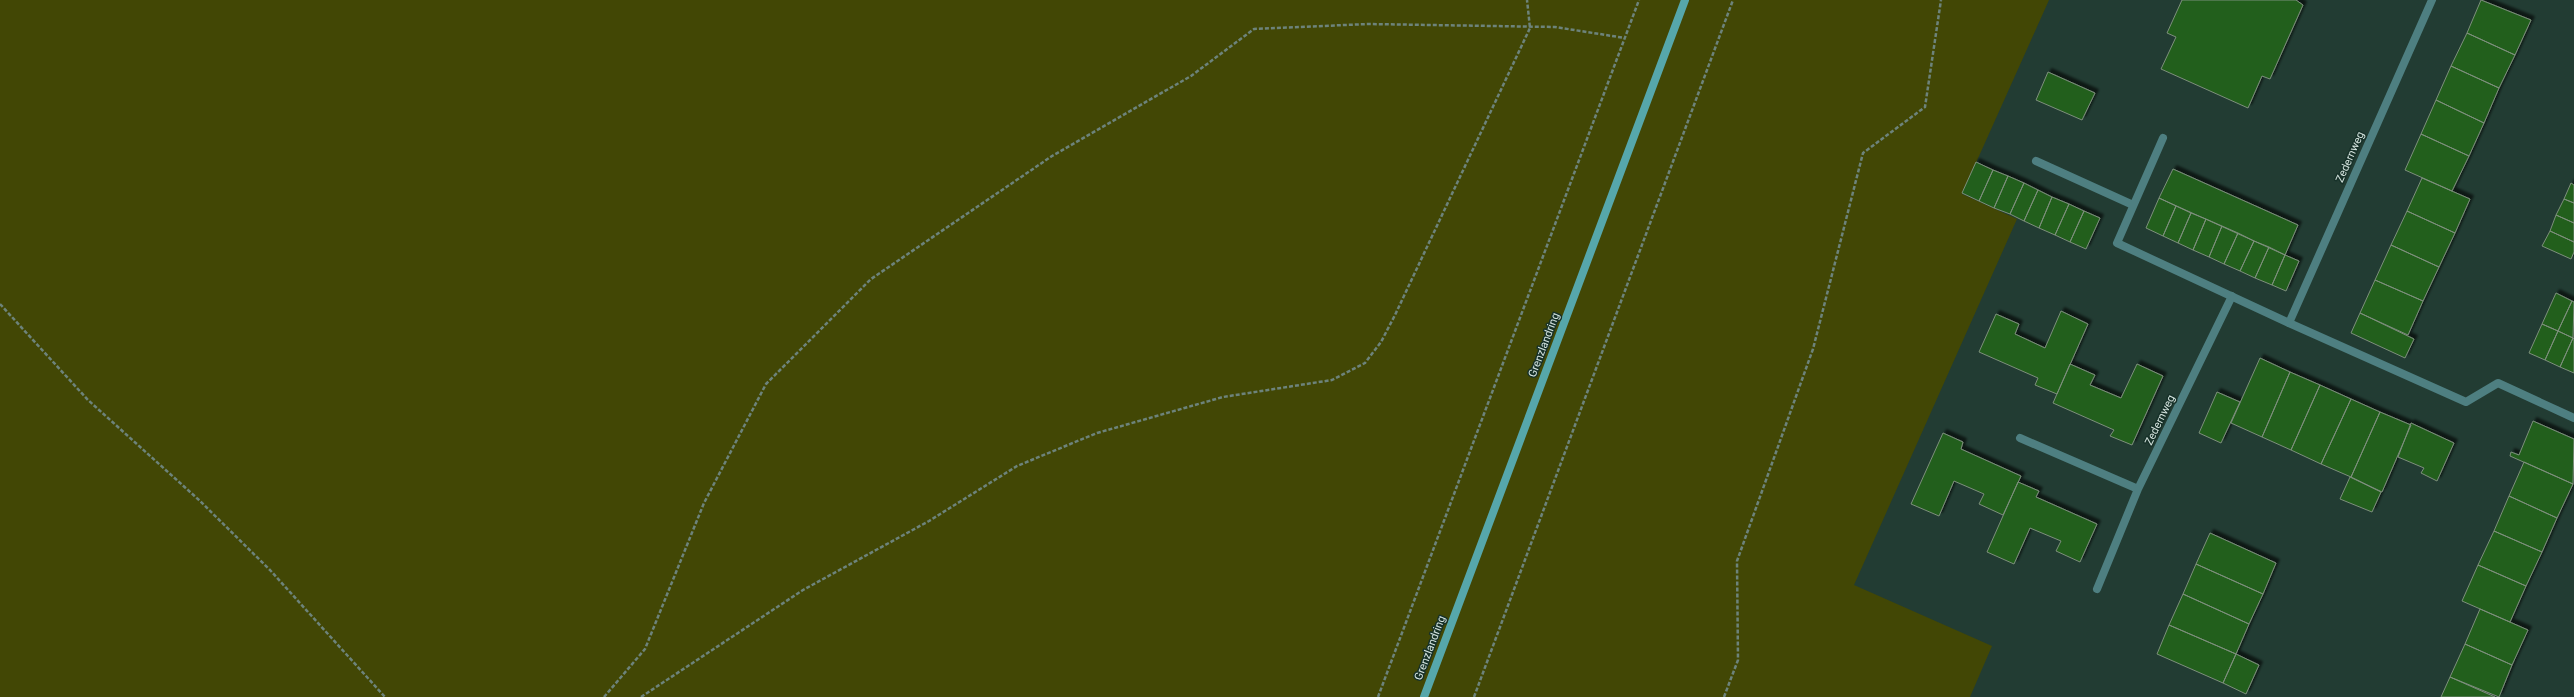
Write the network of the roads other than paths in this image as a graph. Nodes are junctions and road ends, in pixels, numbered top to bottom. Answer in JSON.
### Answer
{"nodes":[{"id":1,"x":1685,"y":0,"type":"edge"},
{"id":2,"x":2432,"y":0,"type":"edge"},
{"id":3,"x":2163,"y":138,"type":"dead end"},
{"id":4,"x":2036,"y":161,"type":"dead end"},
{"id":5,"x":2133,"y":205,"type":"junction"},
{"id":6,"x":2232,"y":296,"type":"junction"},
{"id":7,"x":2289,"y":323,"type":"junction"},
{"id":8,"x":2574,"y":418,"type":"edge"},
{"id":9,"x":2020,"y":438,"type":"dead end"},
{"id":10,"x":2138,"y":489,"type":"junction"},
{"id":11,"x":2097,"y":588,"type":"dead end"},
{"id":12,"x":1424,"y":697,"type":"edge"}],
"edges":[{"from":1,"to":12,"type":"main road","name":"Grenzlandring"},
{"from":2,"to":7,"type":"street","name":"Zedernweg"},
{"from":3,"to":5,"type":"street"},
{"from":4,"to":5,"type":"street"},
{"from":5,"to":6,"type":"street"},
{"from":6,"to":7,"type":"street"},
{"from":6,"to":10,"type":"street","name":"Zedernweg"},
{"from":7,"to":8,"type":"street"},
{"from":9,"to":10,"type":"street"},
{"from":10,"to":11,"type":"street","name":"Zedernweg"}]}
